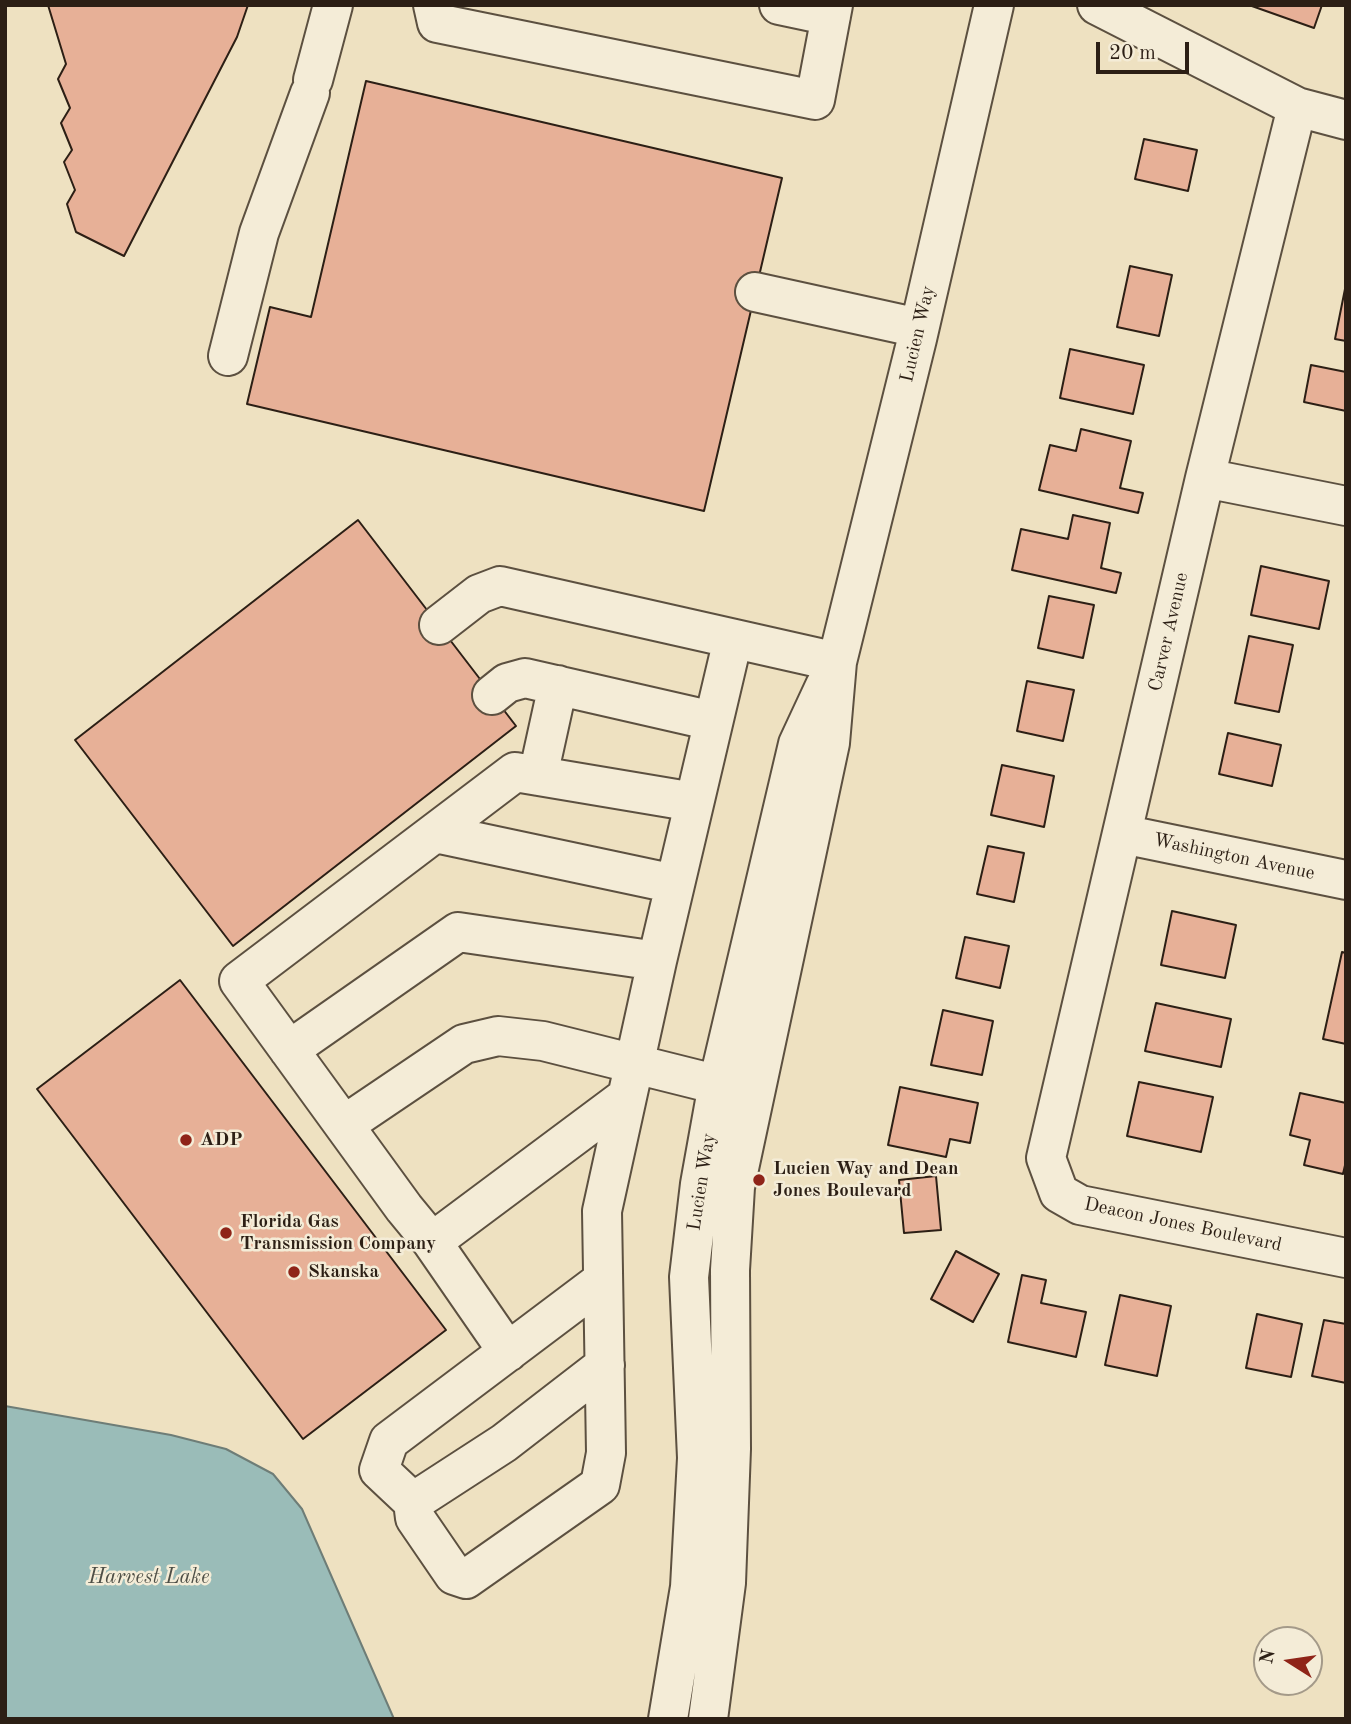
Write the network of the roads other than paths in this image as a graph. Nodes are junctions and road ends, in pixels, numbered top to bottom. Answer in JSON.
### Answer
{"nodes":[{"id":1,"x":333,"y":5,"type":"edge"},
{"id":2,"x":433,"y":5,"type":"edge"},
{"id":3,"x":779,"y":5,"type":"edge"},
{"id":4,"x":994,"y":5,"type":"edge"},
{"id":5,"x":1097,"y":5,"type":"edge"},
{"id":6,"x":832,"y":10,"type":"edge"},
{"id":7,"x":1297,"y":107,"type":"junction"},
{"id":8,"x":1346,"y":120,"type":"edge"},
{"id":9,"x":755,"y":292,"type":"dead end"},
{"id":10,"x":919,"y":327,"type":"junction"},
{"id":11,"x":228,"y":356,"type":"dead end"},
{"id":12,"x":1205,"y":478,"type":"junction"},
{"id":13,"x":1346,"y":506,"type":"edge"},
{"id":14,"x":439,"y":625,"type":"dead end"},
{"id":15,"x":733,"y":639,"type":"junction"},
{"id":16,"x":837,"y":662,"type":"junction"},
{"id":17,"x":558,"y":685,"type":"junction"},
{"id":18,"x":492,"y":695,"type":"dead end"},
{"id":19,"x":713,"y":721,"type":"junction"},
{"id":20,"x":538,"y":776,"type":"junction"},
{"id":21,"x":694,"y":802,"type":"junction"},
{"id":22,"x":435,"y":833,"type":"junction"},
{"id":23,"x":1122,"y":834,"type":"junction"},
{"id":24,"x":1346,"y":880,"type":"edge"},
{"id":25,"x":675,"y":884,"type":"junction"},
{"id":26,"x":656,"y":961,"type":"junction"},
{"id":27,"x":289,"y":1050,"type":"junction"},
{"id":28,"x":629,"y":1080,"type":"junction"},
{"id":29,"x":718,"y":1084,"type":"junction"},
{"id":30,"x":755,"y":1094,"type":"junction"},
{"id":31,"x":344,"y":1125,"type":"junction"},
{"id":32,"x":1046,"y":1158,"type":"joint"},
{"id":33,"x":432,"y":1242,"type":"junction"},
{"id":34,"x":1346,"y":1258,"type":"edge"},
{"id":35,"x":603,"y":1280,"type":"junction"},
{"id":36,"x":508,"y":1352,"type":"junction"},
{"id":37,"x":605,"y":1365,"type":"junction"},
{"id":38,"x":412,"y":1502,"type":"junction"},
{"id":39,"x":668,"y":1719,"type":"edge"},
{"id":40,"x":708,"y":1719,"type":"edge"}],
"edges":[{"from":1,"to":11,"type":"street"},
{"from":2,"to":6,"type":"street"},
{"from":3,"to":6,"type":"street"},
{"from":4,"to":10,"type":"street","name":"Lucien Way"},
{"from":5,"to":7,"type":"street"},
{"from":7,"to":8,"type":"street"},
{"from":7,"to":12,"type":"street","name":"Carver Avenue"},
{"from":9,"to":10,"type":"street"},
{"from":10,"to":16,"type":"street","name":"Lucien Way"},
{"from":12,"to":13,"type":"street"},
{"from":12,"to":23,"type":"street","name":"Carver Avenue"},
{"from":14,"to":15,"type":"street"},
{"from":15,"to":16,"type":"street"},
{"from":15,"to":19,"type":"street"},
{"from":16,"to":29,"type":"street","name":"Lucien Way"},
{"from":16,"to":30,"type":"street","name":"Lucien Way"},
{"from":17,"to":18,"type":"street"},
{"from":17,"to":19,"type":"street"},
{"from":17,"to":20,"type":"street"},
{"from":19,"to":21,"type":"street"},
{"from":20,"to":21,"type":"street"},
{"from":20,"to":22,"type":"street"},
{"from":21,"to":25,"type":"street"},
{"from":22,"to":25,"type":"street"},
{"from":22,"to":27,"type":"street"},
{"from":23,"to":24,"type":"street","name":"Washington Avenue"},
{"from":23,"to":32,"type":"street","name":"Carver Avenue"},
{"from":25,"to":26,"type":"street"},
{"from":26,"to":27,"type":"street"},
{"from":26,"to":28,"type":"street"},
{"from":27,"to":31,"type":"street"},
{"from":28,"to":29,"type":"street"},
{"from":28,"to":31,"type":"street"},
{"from":28,"to":33,"type":"street"},
{"from":28,"to":35,"type":"street"},
{"from":29,"to":30,"type":"street"},
{"from":29,"to":39,"type":"street","name":"Lucien Way"},
{"from":30,"to":40,"type":"street","name":"Lucien Way"},
{"from":31,"to":33,"type":"street"},
{"from":32,"to":34,"type":"street","name":"Deacon Jones Boulevard"},
{"from":33,"to":36,"type":"street"},
{"from":35,"to":36,"type":"street"},
{"from":35,"to":37,"type":"street"},
{"from":36,"to":38,"type":"street"},
{"from":37,"to":38,"type":"street"},
{"from":37,"to":38,"type":"street"}]}
